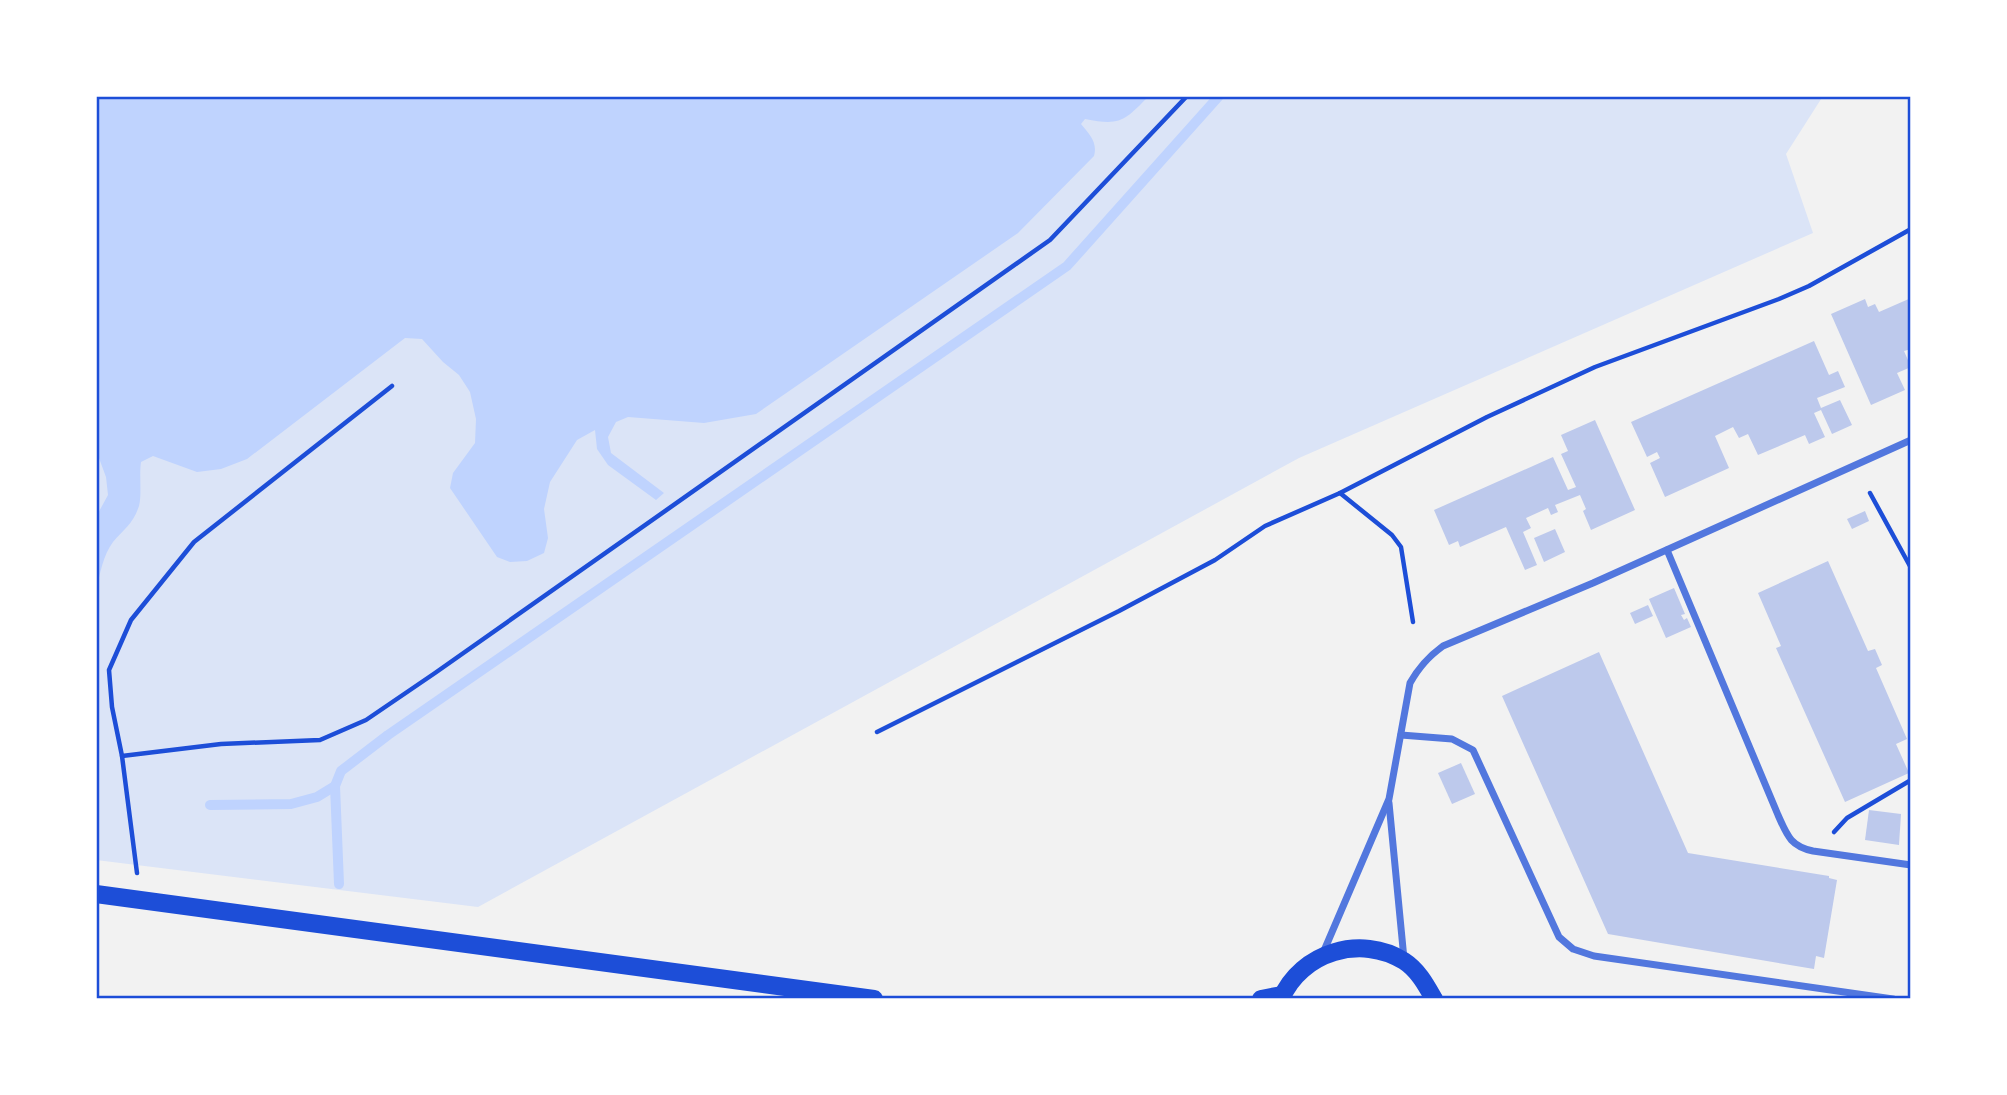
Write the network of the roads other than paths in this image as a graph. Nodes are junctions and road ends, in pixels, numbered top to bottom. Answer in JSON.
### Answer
{"nodes":[{"id":1,"x":1911,"y":440,"type":"edge"},
{"id":2,"x":1667,"y":550,"type":"junction"},
{"id":3,"x":1401,"y":735,"type":"junction"},
{"id":4,"x":1389,"y":799,"type":"junction"},
{"id":5,"x":1911,"y":865,"type":"edge"},
{"id":6,"x":96,"y":894,"type":"edge"},
{"id":7,"x":1322,"y":956,"type":"junction"},
{"id":8,"x":1404,"y":961,"type":"junction"},
{"id":9,"x":1282,"y":997,"type":"edge"},
{"id":10,"x":874,"y":999,"type":"edge"},
{"id":11,"x":1261,"y":999,"type":"edge"},
{"id":12,"x":1434,"y":999,"type":"edge"},
{"id":13,"x":1893,"y":999,"type":"edge"}],
"edges":[{"from":1,"to":2,"type":"street"},
{"from":2,"to":3,"type":"street"},
{"from":2,"to":5,"type":"street"},
{"from":3,"to":4,"type":"street"},
{"from":3,"to":13,"type":"street"},
{"from":4,"to":7,"type":"street"},
{"from":4,"to":8,"type":"street"},
{"from":6,"to":10,"type":"main road"},
{"from":7,"to":8,"type":"main road"},
{"from":7,"to":9,"type":"main road"},
{"from":8,"to":12,"type":"main road"},
{"from":9,"to":11,"type":"main road"}]}
